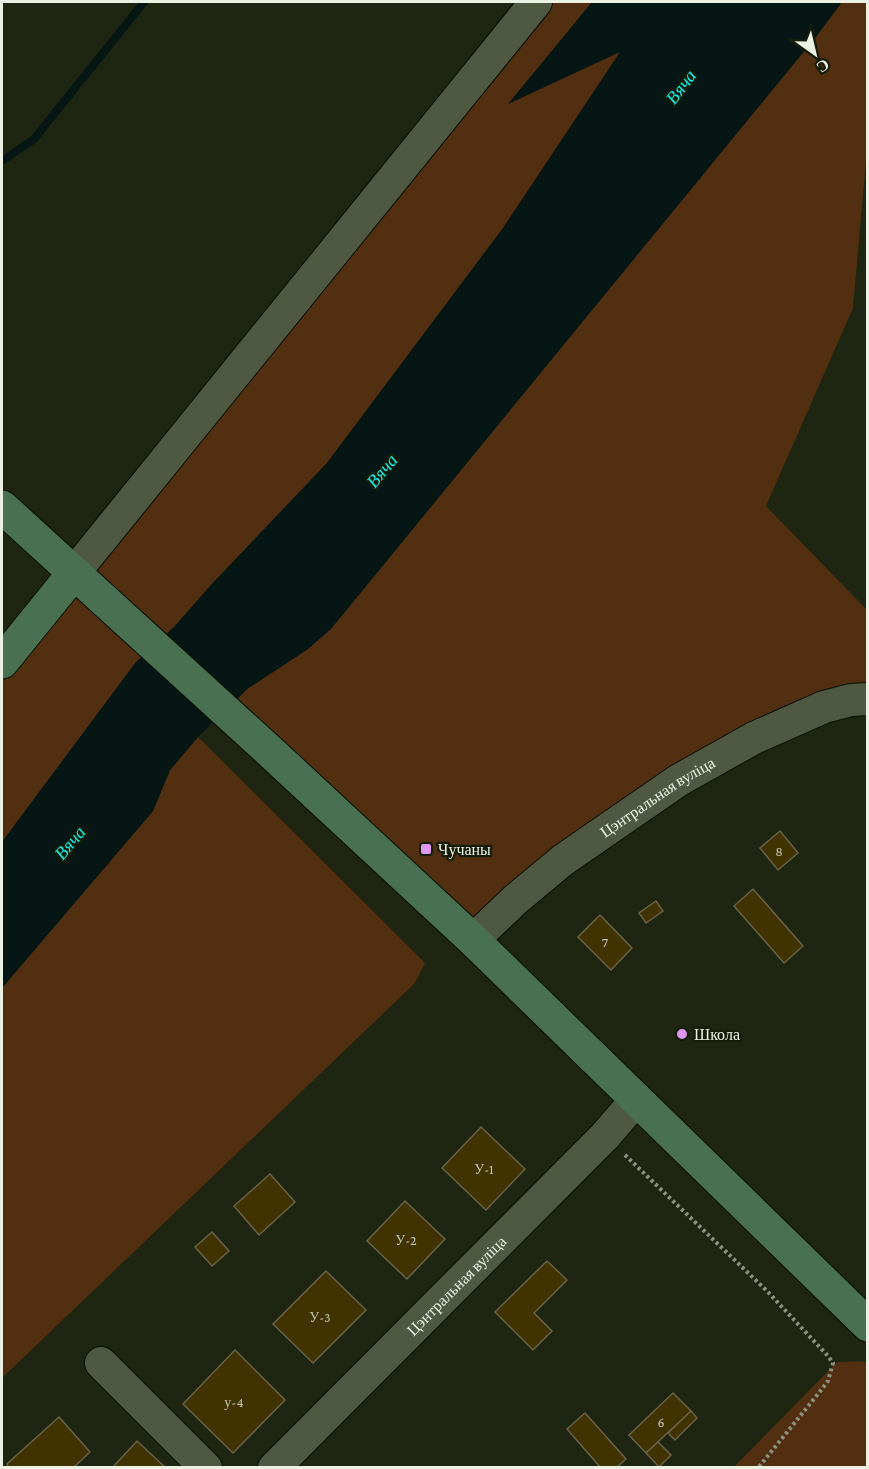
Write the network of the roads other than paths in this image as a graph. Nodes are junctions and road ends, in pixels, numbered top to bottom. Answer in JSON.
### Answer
{"nodes":[{"id":1,"x":536,"y":2,"type":"edge"},
{"id":2,"x":2,"y":507,"type":"edge"},
{"id":3,"x":74,"y":573,"type":"junction"},
{"id":4,"x":2,"y":662,"type":"edge"},
{"id":5,"x":867,"y":699,"type":"edge"},
{"id":6,"x":473,"y":940,"type":"junction"},
{"id":7,"x":636,"y":1100,"type":"junction"},
{"id":8,"x":867,"y":1325,"type":"edge"},
{"id":9,"x":100,"y":1363,"type":"dead end"},
{"id":10,"x":206,"y":1467,"type":"edge"},
{"id":11,"x":274,"y":1467,"type":"edge"}],
"edges":[{"from":1,"to":3,"type":"street"},
{"from":2,"to":3,"type":"main road"},
{"from":3,"to":4,"type":"main road"},
{"from":3,"to":6,"type":"main road"},
{"from":5,"to":6,"type":"street","name":"Цэнтральная вуліца"},
{"from":6,"to":7,"type":"main road"},
{"from":7,"to":8,"type":"main road"},
{"from":7,"to":11,"type":"street","name":"Цэнтральная вуліца"},
{"from":9,"to":10,"type":"street"}]}
